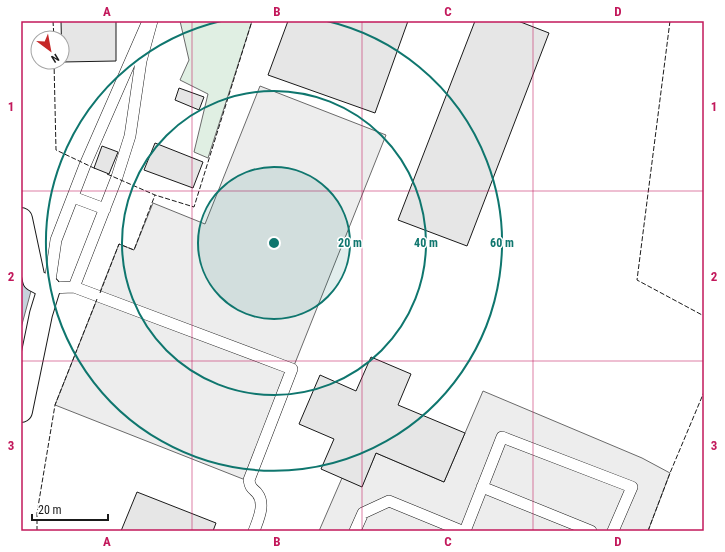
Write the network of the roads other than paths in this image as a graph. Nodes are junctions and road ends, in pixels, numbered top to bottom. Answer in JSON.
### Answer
{"nodes":[{"id":1,"x":148,"y":21,"type":"edge"},
{"id":2,"x":152,"y":21,"type":"edge"},
{"id":3,"x":73,"y":197,"type":"junction"},
{"id":4,"x":105,"y":209,"type":"junction"},
{"id":5,"x":21,"y":219,"type":"edge"},
{"id":6,"x":74,"y":287,"type":"junction"},
{"id":7,"x":49,"y":288,"type":"junction"},
{"id":8,"x":21,"y":411,"type":"edge"},
{"id":9,"x":482,"y":488,"type":"junction"},
{"id":10,"x":254,"y":531,"type":"edge"},
{"id":11,"x":355,"y":531,"type":"edge"},
{"id":12,"x":462,"y":531,"type":"edge"},
{"id":13,"x":465,"y":531,"type":"edge"},
{"id":14,"x":591,"y":531,"type":"edge"},
{"id":15,"x":613,"y":531,"type":"edge"}],
"edges":[{"from":1,"to":3,"type":"lane"},
{"from":2,"to":4,"type":"lane"},
{"from":3,"to":4,"type":"lane"},
{"from":3,"to":7,"type":"lane"},
{"from":4,"to":6,"type":"lane"},
{"from":5,"to":7,"type":"street"},
{"from":6,"to":7,"type":"lane"},
{"from":6,"to":10,"type":"lane"},
{"from":7,"to":8,"type":"street"},
{"from":9,"to":13,"type":"lane"},
{"from":9,"to":14,"type":"lane"},
{"from":9,"to":15,"type":"lane"},
{"from":11,"to":12,"type":"lane"}]}
